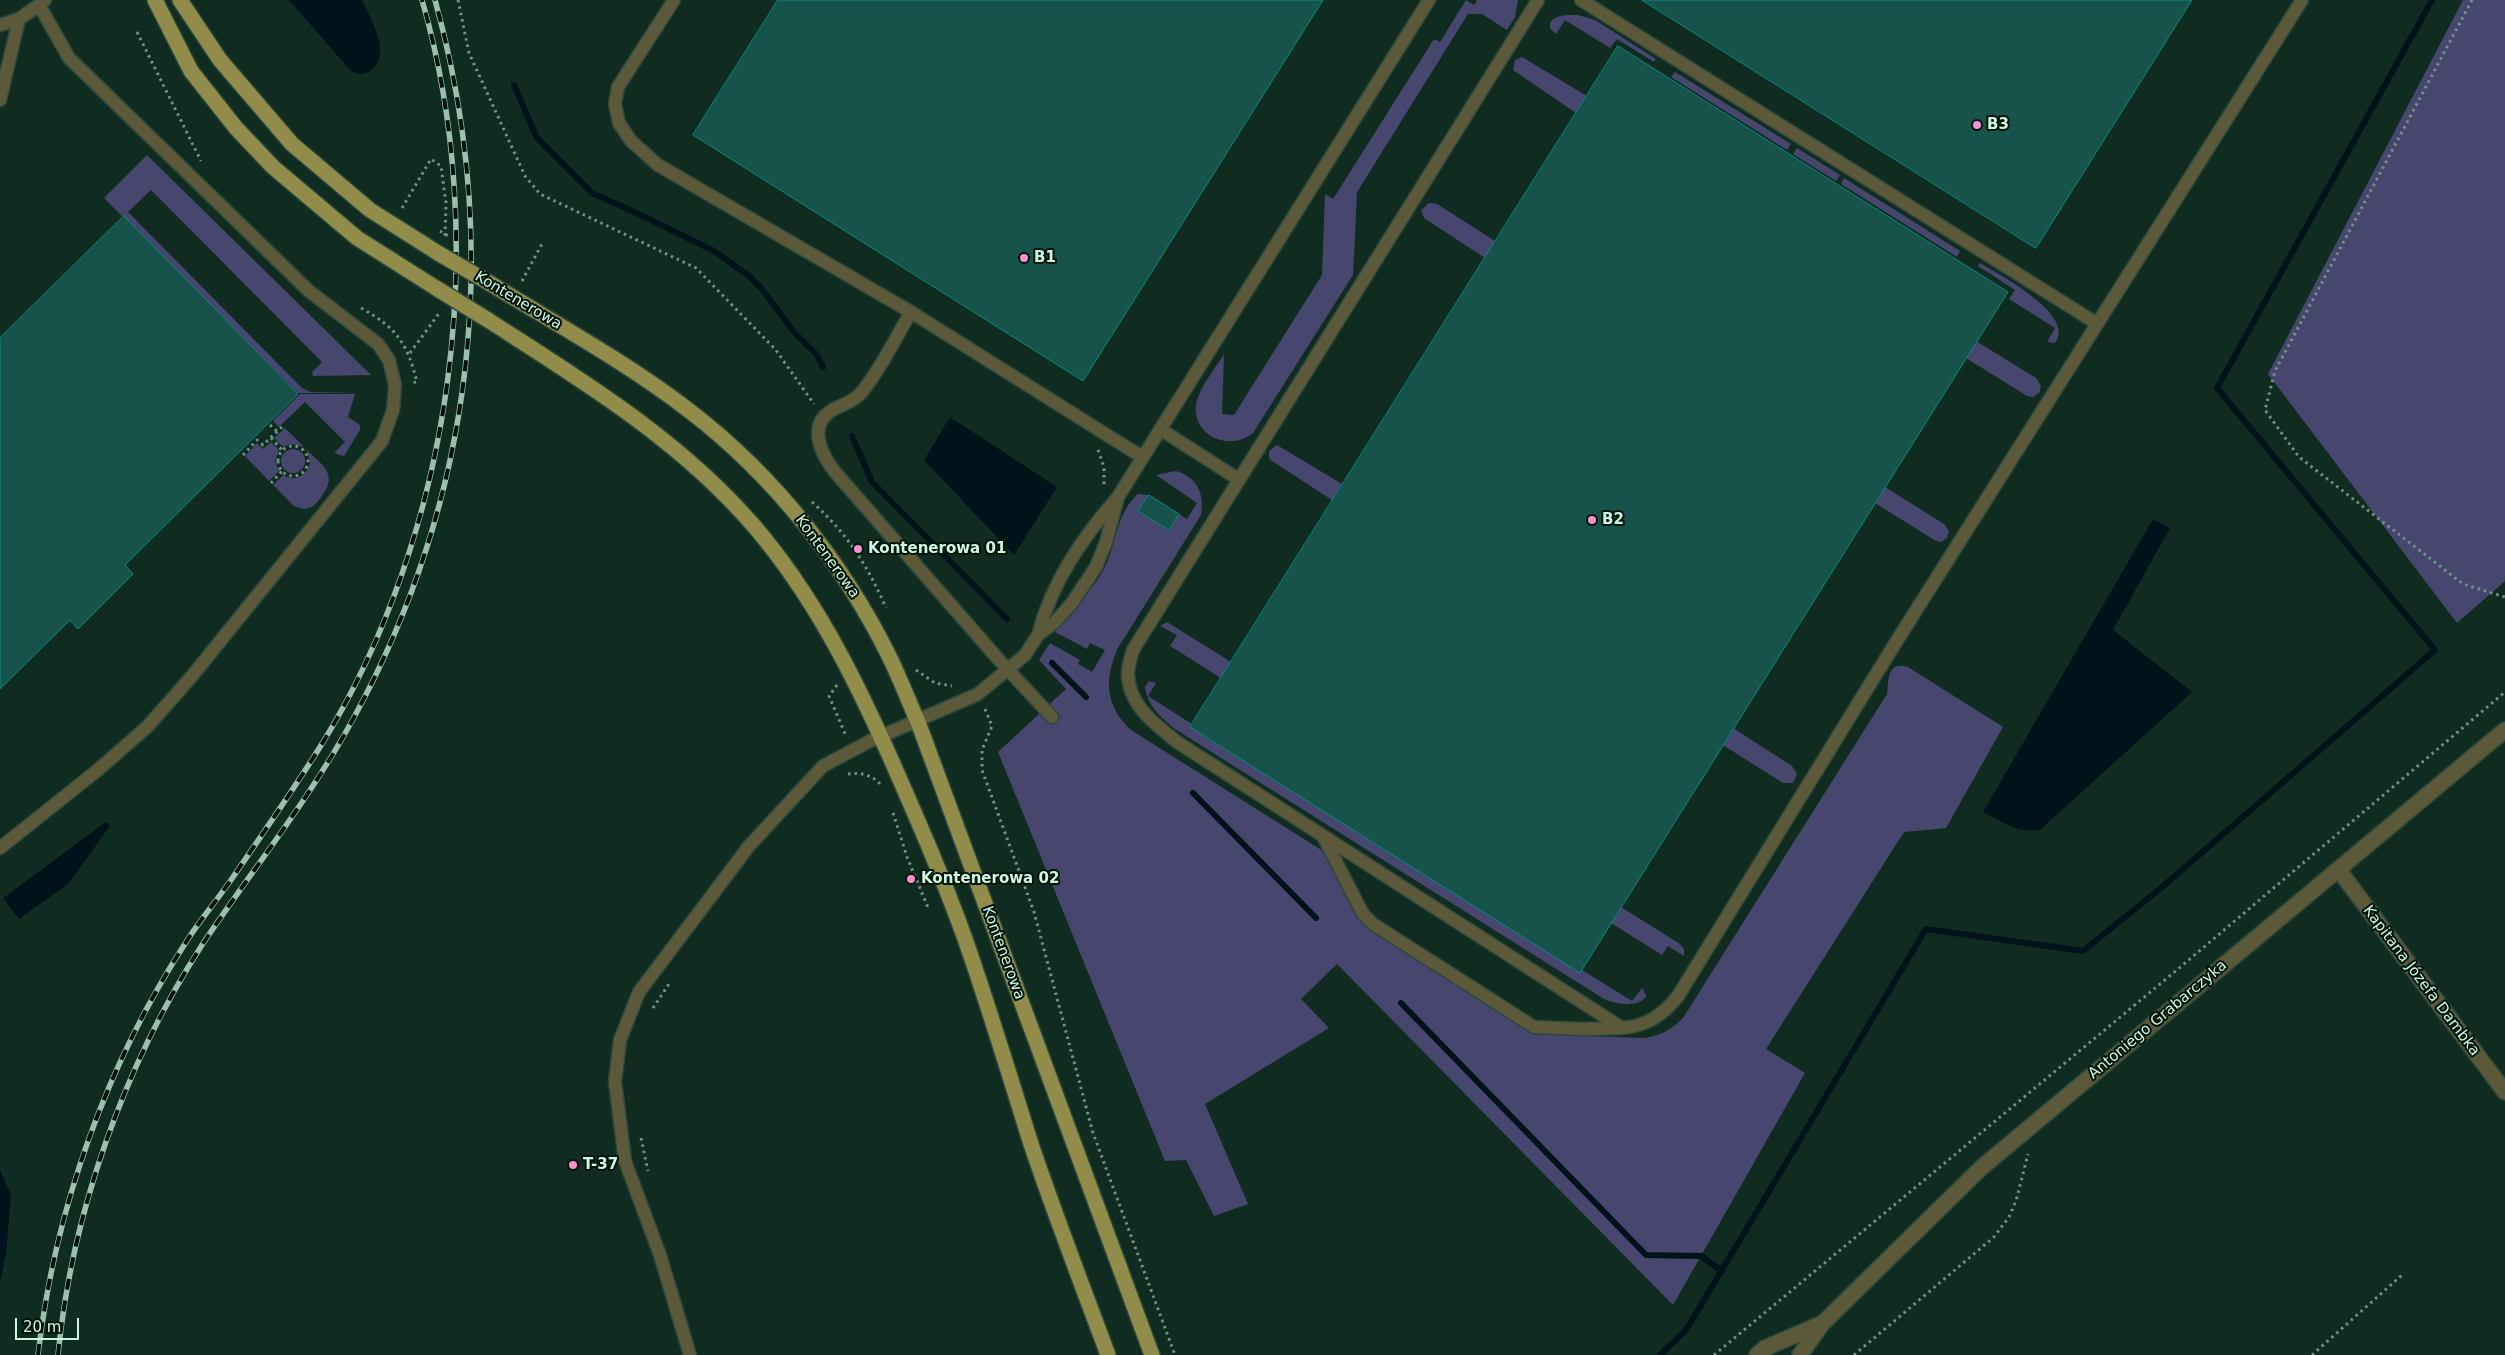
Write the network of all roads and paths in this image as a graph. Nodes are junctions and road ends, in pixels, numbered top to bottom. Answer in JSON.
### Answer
{"nodes":[{"id":1,"x":155,"y":0,"type":"edge"},
{"id":2,"x":180,"y":0,"type":"edge"},
{"id":3,"x":458,"y":0,"type":"edge"},
{"id":4,"x":674,"y":0,"type":"edge"},
{"id":5,"x":1429,"y":0,"type":"edge"},
{"id":6,"x":1538,"y":0,"type":"edge"},
{"id":7,"x":1581,"y":0,"type":"edge"},
{"id":8,"x":2302,"y":0,"type":"edge"},
{"id":9,"x":2472,"y":0,"type":"edge"},
{"id":10,"x":42,"y":2,"type":"edge"},
{"id":11,"x":18,"y":20,"type":"junction"},
{"id":12,"x":0,"y":25,"type":"edge"},
{"id":13,"x":137,"y":32,"type":"dead end"},
{"id":14,"x":0,"y":100,"type":"edge"},
{"id":15,"x":429,"y":162,"type":"dead end"},
{"id":16,"x":203,"y":166,"type":"dead end"},
{"id":17,"x":394,"y":203,"type":"dead end"},
{"id":18,"x":402,"y":208,"type":"junction"},
{"id":19,"x":409,"y":213,"type":"dead end"},
{"id":20,"x":432,"y":226,"type":"dead end"},
{"id":21,"x":440,"y":231,"type":"dead end"},
{"id":22,"x":543,"y":242,"type":"dead end"},
{"id":23,"x":522,"y":281,"type":"dead end"},
{"id":24,"x":352,"y":303,"type":"dead end"},
{"id":25,"x":911,"y":312,"type":"junction"},
{"id":26,"x":2096,"y":323,"type":"junction"},
{"id":27,"x":395,"y":385,"type":"junction"},
{"id":28,"x":825,"y":415,"type":"junction"},
{"id":29,"x":270,"y":425,"type":"dead end"},
{"id":30,"x":284,"y":426,"type":"dead end"},
{"id":31,"x":1160,"y":429,"type":"junction"},
{"id":32,"x":278,"y":432,"type":"junction"},
{"id":33,"x":271,"y":438,"type":"junction"},
{"id":34,"x":1094,"y":445,"type":"dead end"},
{"id":35,"x":282,"y":450,"type":"junction"},
{"id":36,"x":243,"y":455,"type":"dead end"},
{"id":37,"x":1142,"y":457,"type":"junction"},
{"id":38,"x":282,"y":471,"type":"junction"},
{"id":39,"x":1238,"y":479,"type":"junction"},
{"id":40,"x":271,"y":483,"type":"dead end"},
{"id":41,"x":1103,"y":491,"type":"dead end"},
{"id":42,"x":1118,"y":496,"type":"junction"},
{"id":43,"x":2505,"y":597,"type":"edge"},
{"id":44,"x":1038,"y":635,"type":"junction"},
{"id":45,"x":1008,"y":671,"type":"junction"},
{"id":46,"x":853,"y":676,"type":"junction"},
{"id":47,"x":2505,"y":692,"type":"edge"},
{"id":48,"x":978,"y":694,"type":"junction"},
{"id":49,"x":1052,"y":718,"type":"dead end"},
{"id":50,"x":918,"y":722,"type":"junction"},
{"id":51,"x":2505,"y":730,"type":"edge"},
{"id":52,"x":844,"y":731,"type":"dead end"},
{"id":53,"x":881,"y":737,"type":"junction"},
{"id":54,"x":860,"y":768,"type":"dead end"},
{"id":55,"x":862,"y":773,"type":"junction"},
{"id":56,"x":844,"y":775,"type":"dead end"},
{"id":57,"x":886,"y":791,"type":"dead end"},
{"id":58,"x":891,"y":807,"type":"dead end"},
{"id":59,"x":1324,"y":838,"type":"junction"},
{"id":60,"x":0,"y":848,"type":"edge"},
{"id":61,"x":2338,"y":869,"type":"junction"},
{"id":62,"x":929,"y":910,"type":"dead end"},
{"id":63,"x":672,"y":978,"type":"dead end"},
{"id":64,"x":651,"y":1010,"type":"dead end"},
{"id":65,"x":1622,"y":1028,"type":"junction"},
{"id":66,"x":2505,"y":1092,"type":"edge"},
{"id":67,"x":640,"y":1134,"type":"dead end"},
{"id":68,"x":2031,"y":1146,"type":"dead end"},
{"id":69,"x":650,"y":1179,"type":"dead end"},
{"id":70,"x":2402,"y":1275,"type":"dead end"},
{"id":71,"x":1822,"y":1324,"type":"junction"},
{"id":72,"x":690,"y":1355,"type":"edge"},
{"id":73,"x":1108,"y":1355,"type":"edge"},
{"id":74,"x":1152,"y":1355,"type":"edge"},
{"id":75,"x":1175,"y":1355,"type":"edge"},
{"id":76,"x":1714,"y":1355,"type":"edge"},
{"id":77,"x":1757,"y":1355,"type":"edge"},
{"id":78,"x":1800,"y":1355,"type":"edge"},
{"id":79,"x":1854,"y":1355,"type":"edge"},
{"id":80,"x":2312,"y":1355,"type":"edge"}],
"edges":[{"from":1,"to":46,"type":"main road","name":"Kontenerowa","bridge":true},
{"from":2,"to":50,"type":"main road","name":"Kontenerowa","bridge":true},
{"from":3,"to":28,"type":"path"},
{"from":4,"to":25,"type":"lane"},
{"from":5,"to":31,"type":"lane"},
{"from":6,"to":39,"type":"lane"},
{"from":7,"to":26,"type":"lane"},
{"from":8,"to":26,"type":"lane"},
{"from":9,"to":43,"type":"path"},
{"from":10,"to":11,"type":"lane"},
{"from":10,"to":27,"type":"lane"},
{"from":11,"to":12,"type":"lane"},
{"from":11,"to":14,"type":"lane"},
{"from":13,"to":16,"type":"path"},
{"from":15,"to":18,"type":"path"},
{"from":17,"to":18,"type":"path"},
{"from":18,"to":19,"type":"path"},
{"from":20,"to":21,"type":"path"},
{"from":22,"to":23,"type":"path"},
{"from":24,"to":27,"type":"path"},
{"from":25,"to":28,"type":"lane"},
{"from":25,"to":37,"type":"lane"},
{"from":26,"to":65,"type":"lane"},
{"from":27,"to":60,"type":"lane"},
{"from":28,"to":45,"type":"lane"},
{"from":29,"to":32,"type":"path"},
{"from":30,"to":32,"type":"path"},
{"from":31,"to":37,"type":"lane"},
{"from":31,"to":39,"type":"lane"},
{"from":32,"to":33,"type":"path"},
{"from":33,"to":35,"type":"path"},
{"from":33,"to":36,"type":"path"},
{"from":34,"to":41,"type":"path"},
{"from":35,"to":38,"type":"path"},
{"from":35,"to":38,"type":"path"},
{"from":37,"to":42,"type":"lane"},
{"from":38,"to":40,"type":"path"},
{"from":39,"to":59,"type":"lane"},
{"from":42,"to":44,"type":"lane"},
{"from":42,"to":44,"type":"lane"},
{"from":44,"to":45,"type":"lane"},
{"from":45,"to":48,"type":"lane"},
{"from":45,"to":49,"type":"lane"},
{"from":46,"to":52,"type":"path"},
{"from":46,"to":53,"type":"main road","name":"Kontenerowa"},
{"from":47,"to":76,"type":"path"},
{"from":48,"to":50,"type":"lane"},
{"from":48,"to":75,"type":"path"},
{"from":50,"to":53,"type":"lane"},
{"from":50,"to":74,"type":"main road","name":"Kontenerowa"},
{"from":51,"to":61,"type":"street","name":"Antoniego Grabarczyka"},
{"from":53,"to":72,"type":"lane"},
{"from":53,"to":73,"type":"main road","name":"Kontenerowa"},
{"from":54,"to":55,"type":"path"},
{"from":55,"to":56,"type":"path"},
{"from":55,"to":57,"type":"path"},
{"from":58,"to":62,"type":"path"},
{"from":59,"to":65,"type":"lane"},
{"from":59,"to":65,"type":"lane"},
{"from":61,"to":66,"type":"street","name":"Kapitana Józefa Dambka"},
{"from":61,"to":71,"type":"street","name":"Antoniego Grabarczyka"},
{"from":63,"to":64,"type":"path"},
{"from":67,"to":69,"type":"path"},
{"from":68,"to":79,"type":"path"},
{"from":70,"to":80,"type":"path"},
{"from":71,"to":77,"type":"street","name":"Antoniego Grabarczyka"},
{"from":71,"to":78,"type":"street","name":"Antoniego Grabarczyka"}]}
